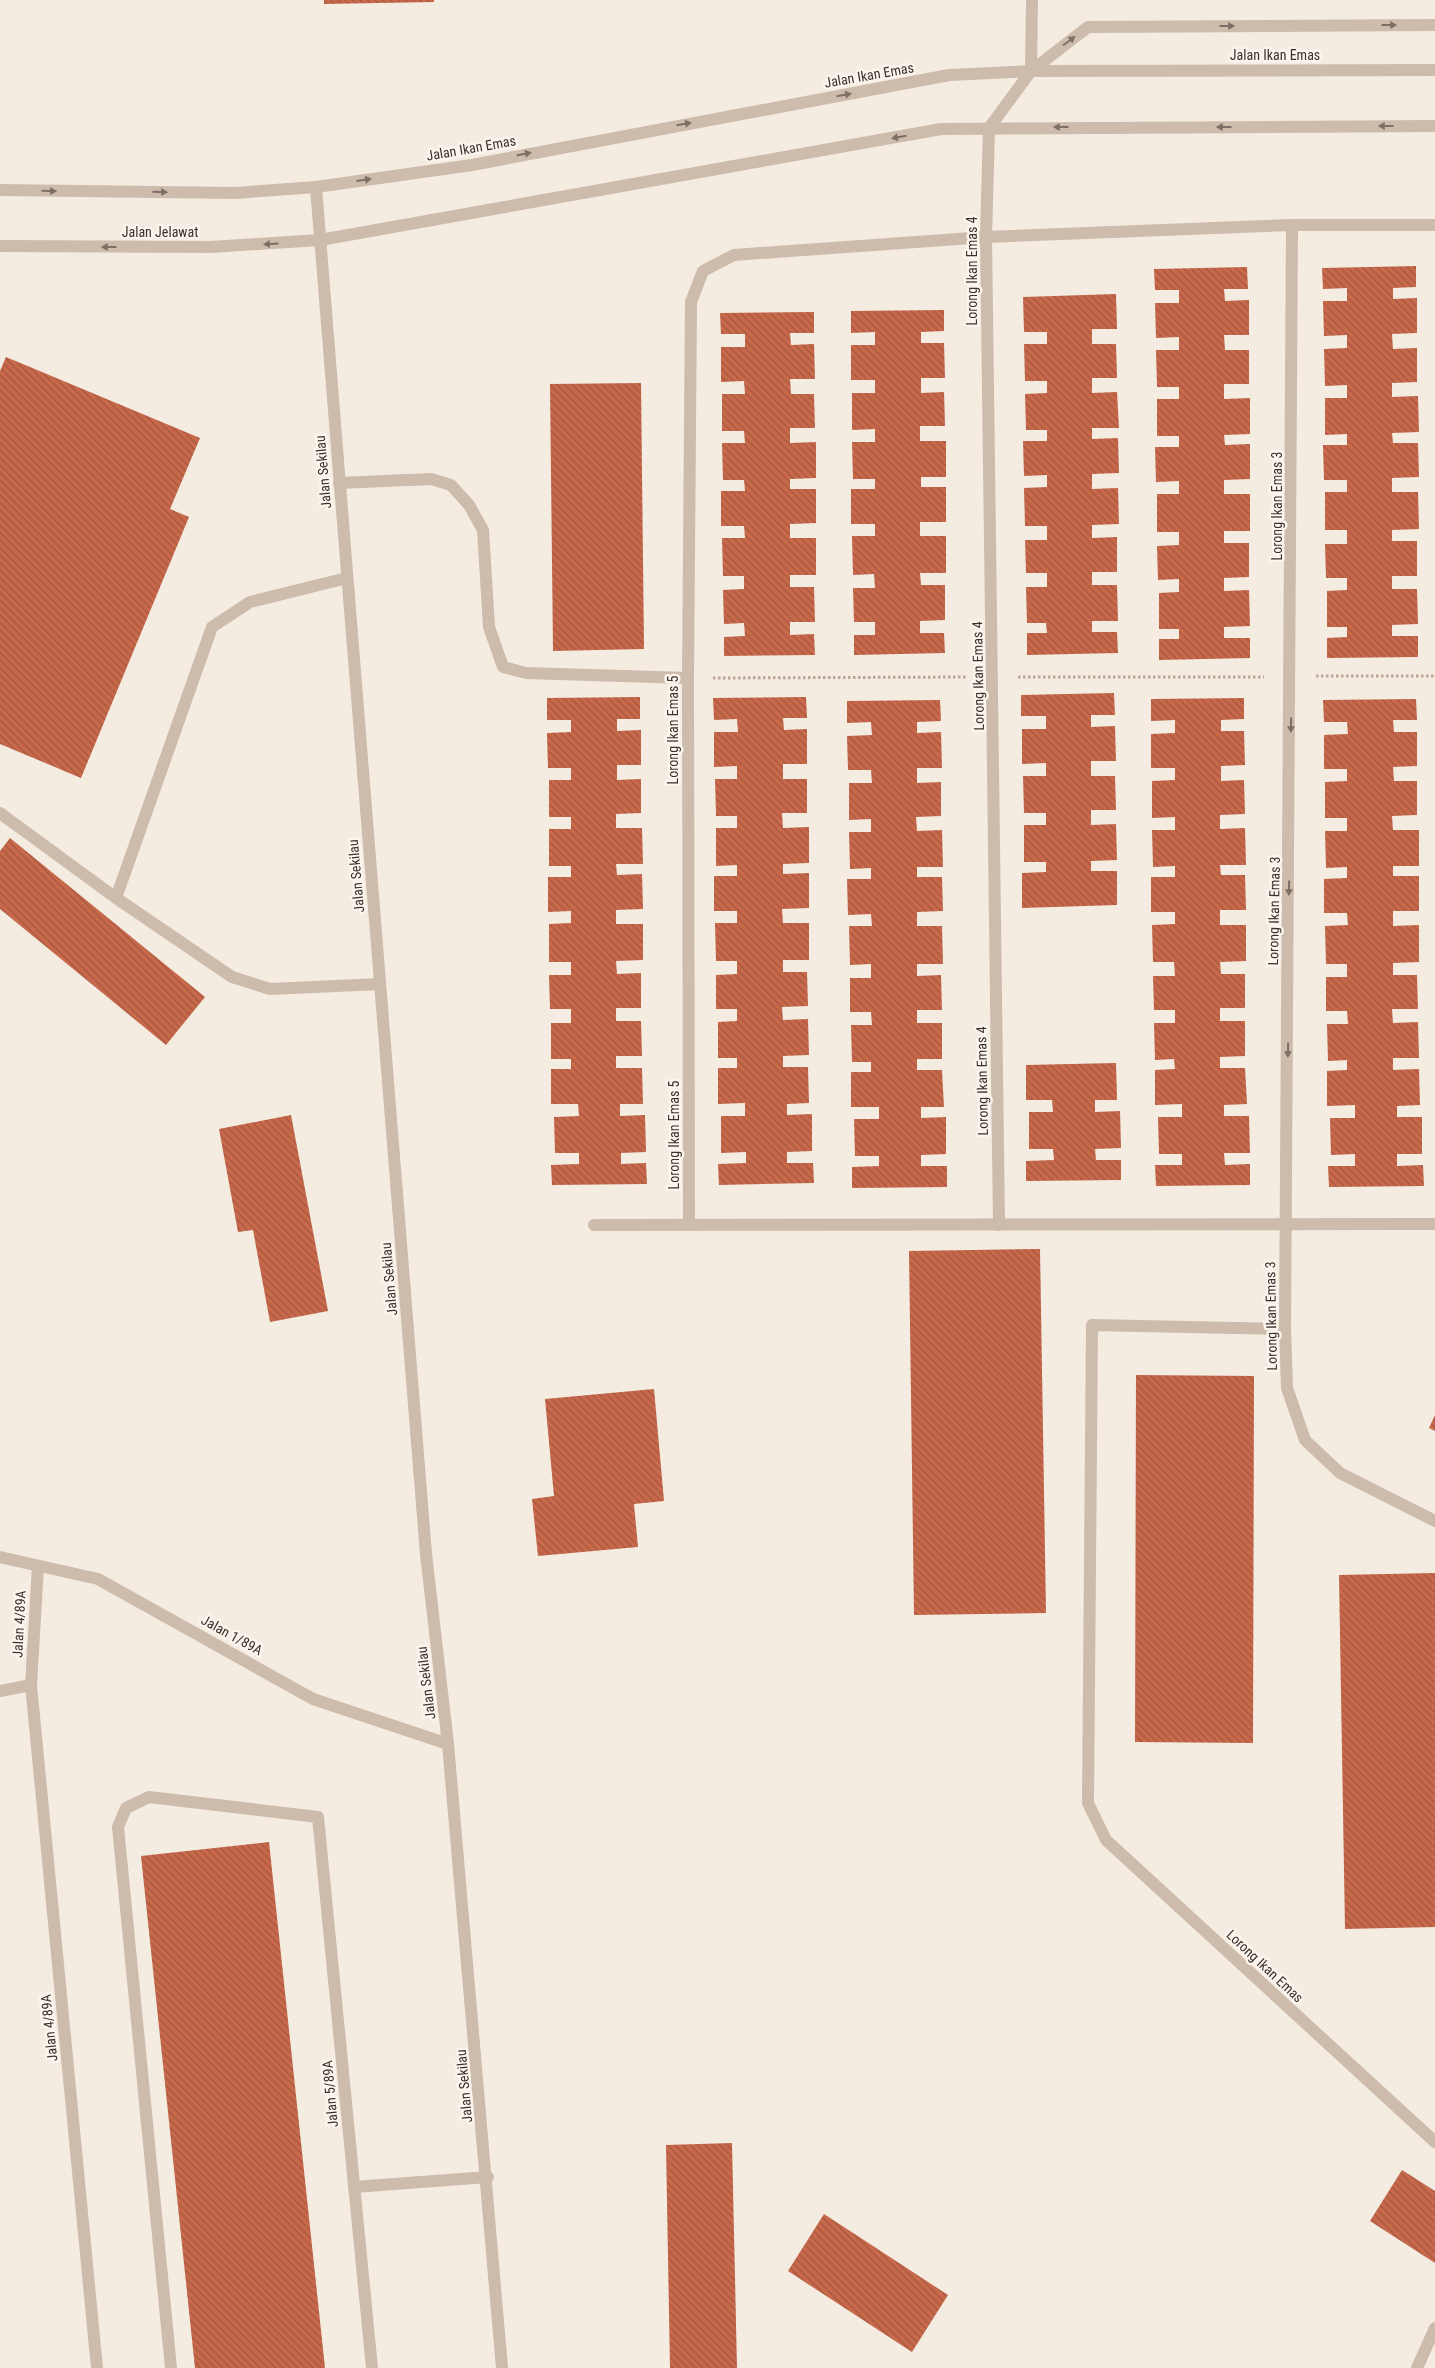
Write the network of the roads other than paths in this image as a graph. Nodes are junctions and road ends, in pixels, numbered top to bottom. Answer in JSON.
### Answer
{"nodes":[{"id":1,"x":1032,"y":0,"type":"edge"},
{"id":2,"x":1435,"y":25,"type":"edge"},
{"id":3,"x":1435,"y":70,"type":"edge"},
{"id":4,"x":1030,"y":71,"type":"junction"},
{"id":5,"x":1435,"y":126,"type":"edge"},
{"id":6,"x":989,"y":128,"type":"junction"},
{"id":7,"x":316,"y":187,"type":"junction"},
{"id":8,"x":0,"y":190,"type":"edge"},
{"id":9,"x":1292,"y":225,"type":"junction"},
{"id":10,"x":1435,"y":225,"type":"edge"},
{"id":11,"x":986,"y":237,"type":"junction"},
{"id":12,"x":320,"y":240,"type":"junction"},
{"id":13,"x":0,"y":246,"type":"edge"},
{"id":14,"x":340,"y":483,"type":"junction"},
{"id":15,"x":347,"y":578,"type":"junction"},
{"id":16,"x":688,"y":678,"type":"junction"},
{"id":17,"x":0,"y":813,"type":"edge"},
{"id":18,"x":116,"y":898,"type":"junction"},
{"id":19,"x":380,"y":984,"type":"junction"},
{"id":20,"x":1286,"y":1224,"type":"junction"},
{"id":21,"x":1435,"y":1224,"type":"edge"},
{"id":22,"x":594,"y":1225,"type":"dead end"},
{"id":23,"x":689,"y":1225,"type":"junction"},
{"id":24,"x":999,"y":1225,"type":"junction"},
{"id":25,"x":1286,"y":1329,"type":"junction"},
{"id":26,"x":1435,"y":1521,"type":"edge"},
{"id":27,"x":0,"y":1557,"type":"edge"},
{"id":28,"x":38,"y":1566,"type":"junction"},
{"id":29,"x":31,"y":1685,"type":"junction"},
{"id":30,"x":0,"y":1691,"type":"edge"},
{"id":31,"x":448,"y":1744,"type":"junction"},
{"id":32,"x":1435,"y":2142,"type":"edge"},
{"id":33,"x":488,"y":2177,"type":"junction"},
{"id":34,"x":354,"y":2187,"type":"junction"},
{"id":35,"x":1435,"y":2328,"type":"edge"},
{"id":36,"x":97,"y":2368,"type":"edge"},
{"id":37,"x":171,"y":2368,"type":"edge"},
{"id":38,"x":372,"y":2368,"type":"edge"},
{"id":39,"x":502,"y":2368,"type":"edge"},
{"id":40,"x":1416,"y":2368,"type":"edge"}],
"edges":[{"from":1,"to":4,"type":"street"},
{"from":4,"to":2,"type":"street","one_way":true},
{"from":3,"to":4,"type":"street","name":"Jalan Ikan Emas"},
{"from":4,"to":6,"type":"street"},
{"from":7,"to":4,"type":"street","name":"Jalan Ikan Emas","one_way":true},
{"from":5,"to":6,"type":"street","one_way":true},
{"from":6,"to":11,"type":"street","name":"Lorong Ikan Emas 4"},
{"from":6,"to":12,"type":"street","one_way":true},
{"from":8,"to":7,"type":"street","one_way":true},
{"from":7,"to":12,"type":"street","name":"Jalan Sekilau"},
{"from":9,"to":10,"type":"street"},
{"from":9,"to":11,"type":"street"},
{"from":9,"to":20,"type":"street","name":"Lorong Ikan Emas 3","one_way":true},
{"from":11,"to":16,"type":"street","name":"Lorong Ikan Emas 5"},
{"from":11,"to":24,"type":"street","name":"Lorong Ikan Emas 4"},
{"from":12,"to":13,"type":"street","name":"Jalan Jelawat","one_way":true},
{"from":12,"to":14,"type":"street","name":"Jalan Sekilau"},
{"from":14,"to":15,"type":"street","name":"Jalan Sekilau"},
{"from":14,"to":16,"type":"street"},
{"from":15,"to":18,"type":"street"},
{"from":15,"to":19,"type":"street","name":"Jalan Sekilau"},
{"from":16,"to":23,"type":"street","name":"Lorong Ikan Emas 5"},
{"from":17,"to":18,"type":"street"},
{"from":18,"to":19,"type":"street"},
{"from":19,"to":31,"type":"street","name":"Jalan Sekilau"},
{"from":20,"to":21,"type":"street"},
{"from":20,"to":24,"type":"street"},
{"from":20,"to":25,"type":"street","name":"Lorong Ikan Emas 3"},
{"from":22,"to":23,"type":"street"},
{"from":23,"to":24,"type":"street"},
{"from":25,"to":26,"type":"street","name":"Lorong Ikan Emas 3"},
{"from":25,"to":32,"type":"street","name":"Lorong Ikan Emas"},
{"from":27,"to":28,"type":"street","name":"Jalan 1/89A"},
{"from":28,"to":29,"type":"street","name":"Jalan 4/89A"},
{"from":28,"to":31,"type":"street","name":"Jalan 1/89A"},
{"from":29,"to":30,"type":"street"},
{"from":29,"to":36,"type":"street","name":"Jalan 4/89A"},
{"from":31,"to":33,"type":"street","name":"Jalan Sekilau"},
{"from":33,"to":34,"type":"street"},
{"from":33,"to":39,"type":"street","name":"Jalan Sekilau"},
{"from":34,"to":37,"type":"street","name":"Jalan 5/89A"},
{"from":34,"to":38,"type":"street","name":"Jalan 5/89A"},
{"from":35,"to":40,"type":"street"}]}
